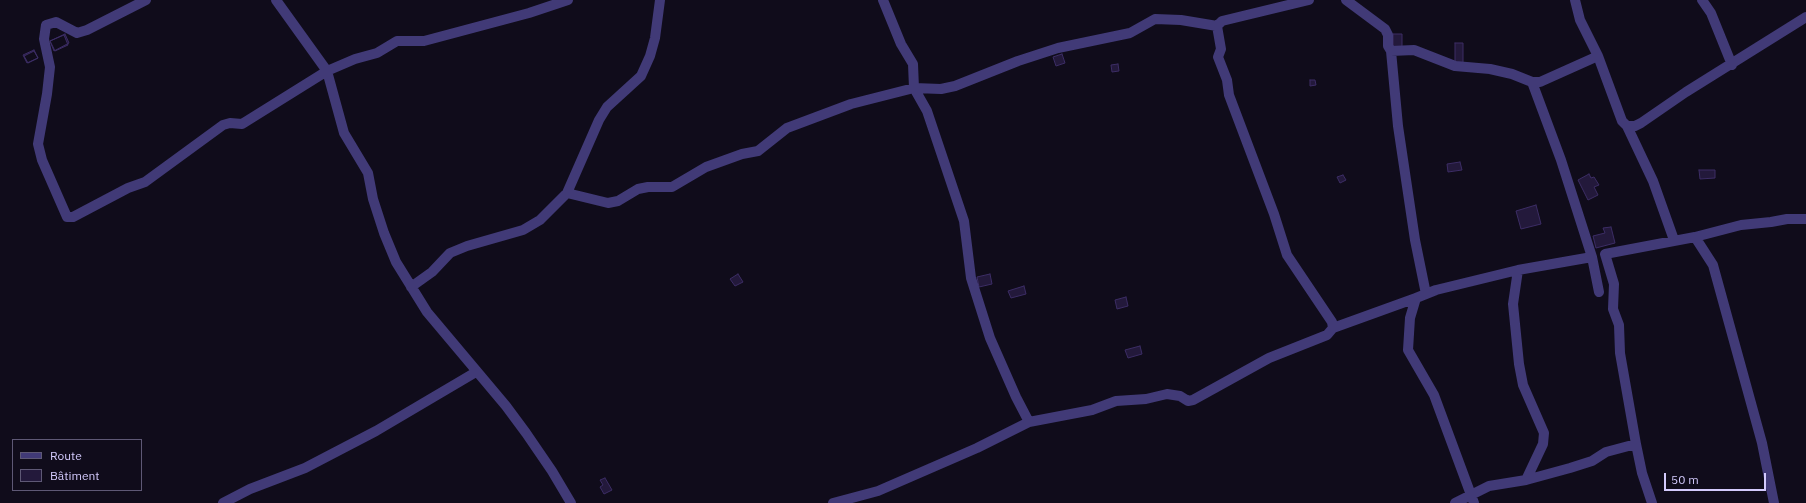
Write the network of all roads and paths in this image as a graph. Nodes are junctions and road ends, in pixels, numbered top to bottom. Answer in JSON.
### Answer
{"nodes":[{"id":1,"x":146,"y":0,"type":"edge"},
{"id":2,"x":276,"y":0,"type":"edge"},
{"id":3,"x":568,"y":0,"type":"edge"},
{"id":4,"x":660,"y":0,"type":"edge"},
{"id":5,"x":883,"y":0,"type":"edge"},
{"id":6,"x":1309,"y":0,"type":"edge"},
{"id":7,"x":1346,"y":0,"type":"edge"},
{"id":8,"x":1574,"y":0,"type":"edge"},
{"id":9,"x":1702,"y":0,"type":"edge"},
{"id":10,"x":1806,"y":17,"type":"edge"},
{"id":11,"x":1217,"y":26,"type":"junction"},
{"id":12,"x":1391,"y":51,"type":"junction"},
{"id":13,"x":1598,"y":56,"type":"junction"},
{"id":14,"x":1732,"y":65,"type":"junction"},
{"id":15,"x":327,"y":72,"type":"junction"},
{"id":16,"x":1532,"y":82,"type":"junction"},
{"id":17,"x":914,"y":88,"type":"junction"},
{"id":18,"x":1627,"y":126,"type":"junction"},
{"id":19,"x":567,"y":194,"type":"junction"},
{"id":20,"x":1806,"y":219,"type":"edge"},
{"id":21,"x":1695,"y":237,"type":"junction"},
{"id":22,"x":1674,"y":240,"type":"junction"},
{"id":23,"x":1592,"y":257,"type":"junction"},
{"id":24,"x":1518,"y":270,"type":"junction"},
{"id":25,"x":411,"y":287,"type":"junction"},
{"id":26,"x":1599,"y":292,"type":"dead end"},
{"id":27,"x":1426,"y":294,"type":"junction"},
{"id":28,"x":1416,"y":298,"type":"junction"},
{"id":29,"x":1333,"y":328,"type":"junction"},
{"id":30,"x":476,"y":372,"type":"junction"},
{"id":31,"x":1029,"y":422,"type":"junction"},
{"id":32,"x":1636,"y":444,"type":"junction"},
{"id":33,"x":1526,"y":480,"type":"junction"},
{"id":34,"x":1472,"y":499,"type":"edge"},
{"id":35,"x":223,"y":503,"type":"edge"},
{"id":36,"x":571,"y":503,"type":"edge"},
{"id":37,"x":833,"y":503,"type":"edge"},
{"id":38,"x":1455,"y":503,"type":"edge"},
{"id":39,"x":1652,"y":503,"type":"edge"},
{"id":40,"x":1774,"y":503,"type":"edge"}],
"edges":[{"from":1,"to":15,"type":"street"},
{"from":2,"to":15,"type":"street"},
{"from":3,"to":15,"type":"street"},
{"from":4,"to":19,"type":"street"},
{"from":5,"to":17,"type":"street"},
{"from":6,"to":11,"type":"street"},
{"from":7,"to":12,"type":"street"},
{"from":8,"to":13,"type":"street"},
{"from":9,"to":14,"type":"street"},
{"from":10,"to":14,"type":"street"},
{"from":11,"to":17,"type":"street"},
{"from":11,"to":29,"type":"street"},
{"from":12,"to":16,"type":"street"},
{"from":12,"to":27,"type":"street"},
{"from":13,"to":16,"type":"street"},
{"from":13,"to":18,"type":"street"},
{"from":14,"to":18,"type":"street"},
{"from":15,"to":25,"type":"street"},
{"from":16,"to":23,"type":"street"},
{"from":17,"to":19,"type":"street"},
{"from":17,"to":31,"type":"street"},
{"from":18,"to":22,"type":"street"},
{"from":19,"to":25,"type":"street"},
{"from":20,"to":21,"type":"street"},
{"from":21,"to":22,"type":"street"},
{"from":21,"to":40,"type":"street"},
{"from":22,"to":32,"type":"street"},
{"from":23,"to":24,"type":"street"},
{"from":23,"to":26,"type":"street"},
{"from":24,"to":27,"type":"street"},
{"from":24,"to":33,"type":"street"},
{"from":25,"to":30,"type":"street"},
{"from":27,"to":28,"type":"street"},
{"from":28,"to":29,"type":"street"},
{"from":28,"to":34,"type":"street"},
{"from":29,"to":31,"type":"street"},
{"from":30,"to":35,"type":"street"},
{"from":30,"to":36,"type":"street"},
{"from":31,"to":37,"type":"street"},
{"from":32,"to":33,"type":"street"},
{"from":32,"to":39,"type":"street"},
{"from":33,"to":34,"type":"street"},
{"from":34,"to":38,"type":"street"}]}
